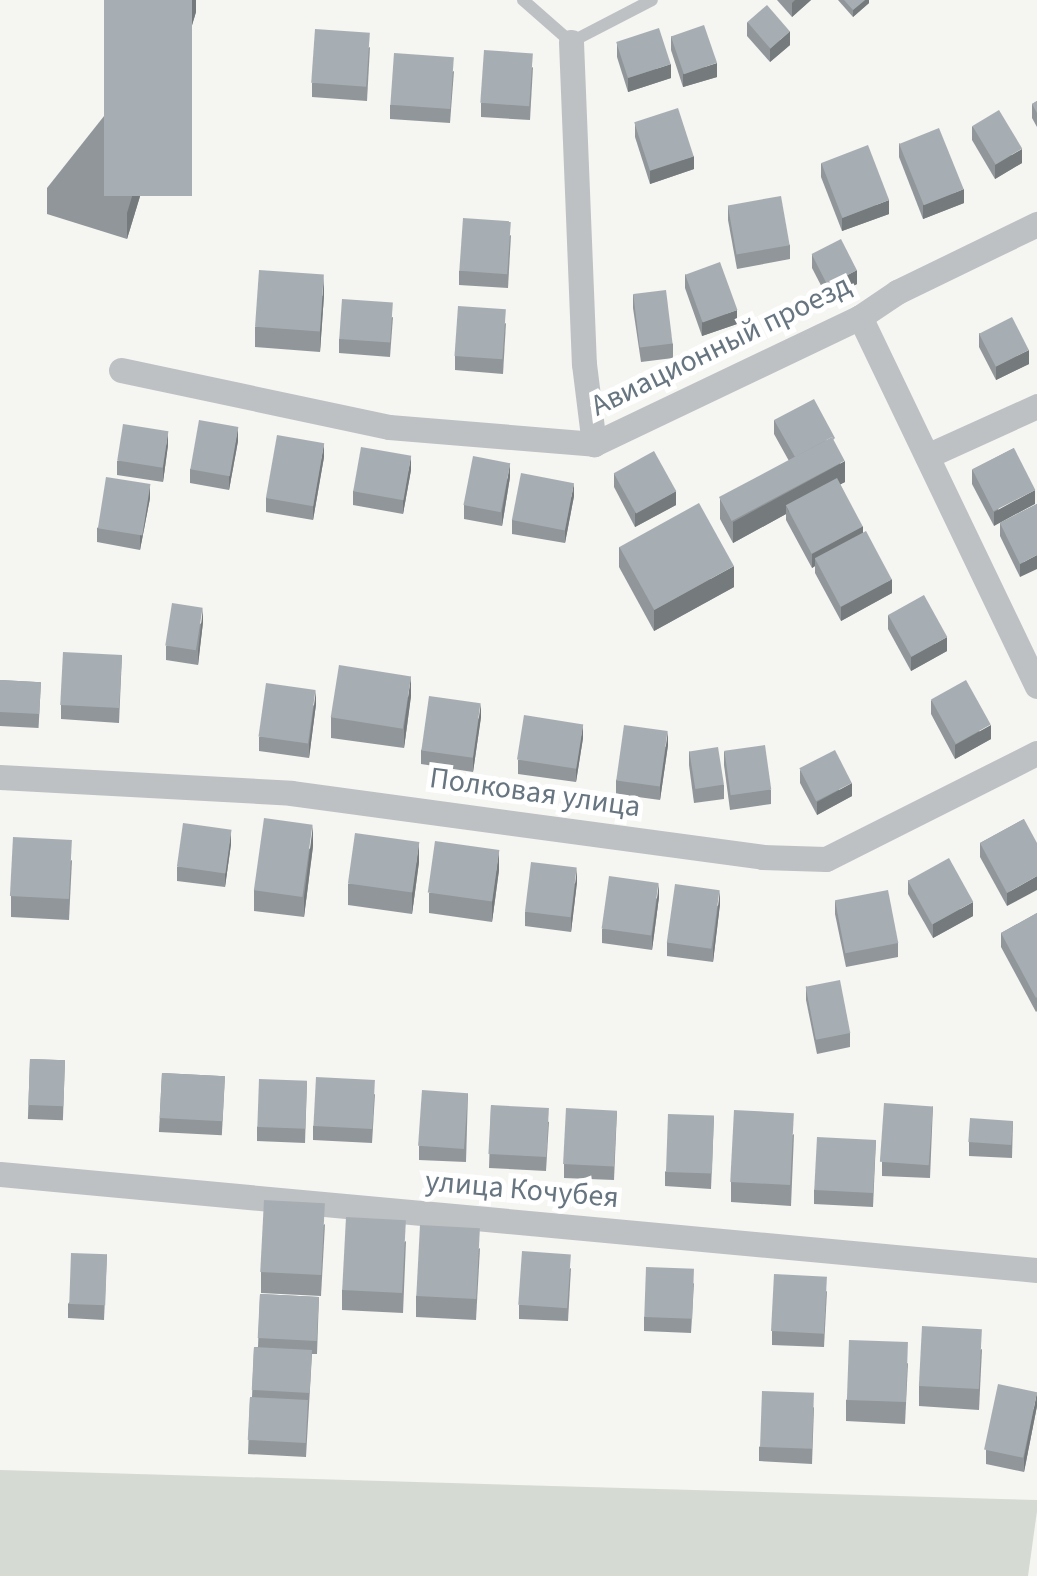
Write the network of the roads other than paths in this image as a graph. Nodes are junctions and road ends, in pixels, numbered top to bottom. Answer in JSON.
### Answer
{"nodes":[{"id":1,"x":523,"y":0,"type":"edge"},
{"id":2,"x":652,"y":0,"type":"edge"},
{"id":3,"x":571,"y":42,"type":"junction"},
{"id":4,"x":1037,"y":224,"type":"edge"},
{"id":5,"x":860,"y":317,"type":"junction"},
{"id":6,"x":121,"y":370,"type":"dead end"},
{"id":7,"x":1037,"y":406,"type":"edge"},
{"id":8,"x":594,"y":444,"type":"junction"},
{"id":9,"x":927,"y":456,"type":"junction"},
{"id":10,"x":1037,"y":686,"type":"edge"},
{"id":11,"x":1037,"y":754,"type":"edge"},
{"id":12,"x":0,"y":777,"type":"edge"},
{"id":13,"x":0,"y":1174,"type":"edge"},
{"id":14,"x":1037,"y":1270,"type":"edge"}],
"edges":[{"from":1,"to":3,"type":"lane"},
{"from":2,"to":3,"type":"lane"},
{"from":3,"to":8,"type":"street"},
{"from":4,"to":5,"type":"street","name":"Авиационный проезд"},
{"from":5,"to":8,"type":"street","name":"Авиационный проезд"},
{"from":5,"to":9,"type":"street"},
{"from":6,"to":8,"type":"street","name":"Авиационный проезд"},
{"from":7,"to":9,"type":"street"},
{"from":9,"to":10,"type":"street"},
{"from":11,"to":12,"type":"street","name":"Полковая улица"},
{"from":13,"to":14,"type":"street","name":"улица Кочубея"}]}
